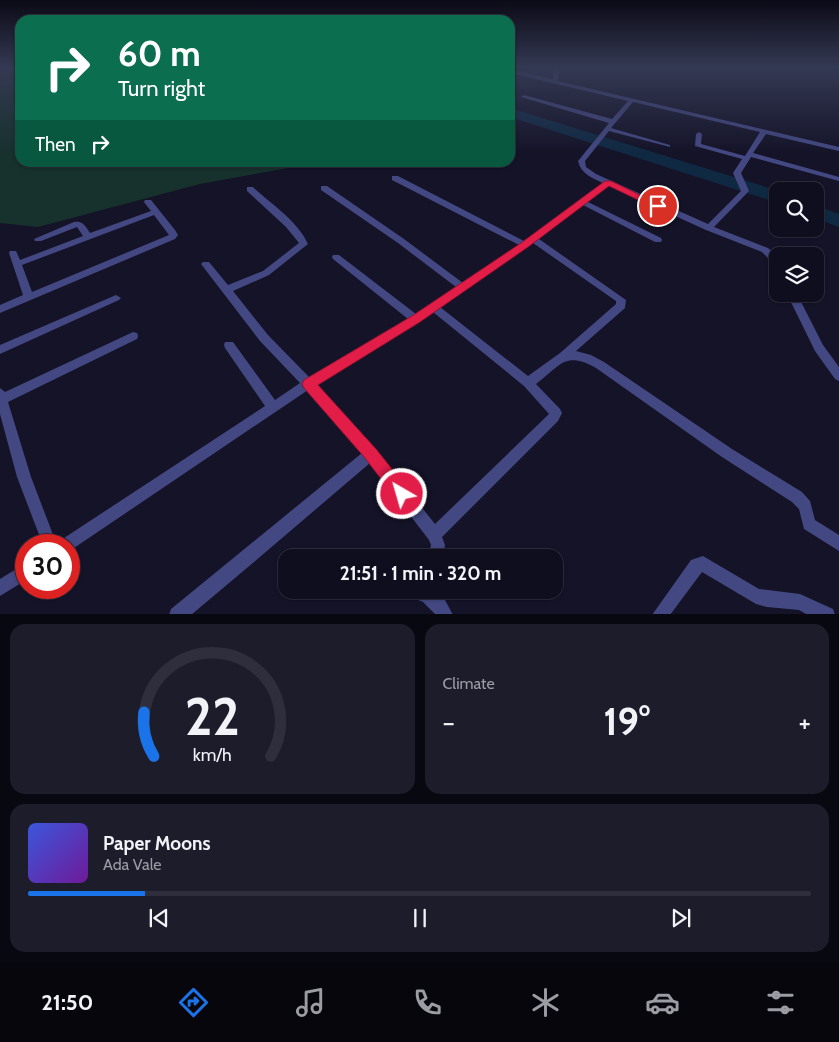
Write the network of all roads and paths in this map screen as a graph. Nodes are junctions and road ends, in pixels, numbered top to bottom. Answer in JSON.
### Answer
{"nodes":[{"id":1,"x":612,"y":96,"type":"edge"},
{"id":2,"x":524,"y":97,"type":"dead end"},
{"id":3,"x":631,"y":100,"type":"junction"},
{"id":4,"x":614,"y":122,"type":"junction"},
{"id":5,"x":606,"y":130,"type":"junction"},
{"id":6,"x":764,"y":131,"type":"junction"},
{"id":7,"x":699,"y":134,"type":"dead end"},
{"id":8,"x":668,"y":146,"type":"dead end"},
{"id":9,"x":839,"y":149,"type":"edge"},
{"id":10,"x":748,"y":156,"type":"junction"},
{"id":11,"x":395,"y":178,"type":"dead end"},
{"id":12,"x":839,"y":179,"type":"edge"},
{"id":13,"x":608,"y":183,"type":"junction"},
{"id":14,"x":324,"y":188,"type":"dead end"},
{"id":15,"x":250,"y":189,"type":"dead end"},
{"id":16,"x":148,"y":202,"type":"dead end"},
{"id":17,"x":583,"y":202,"type":"junction"},
{"id":18,"x":155,"y":212,"type":"junction"},
{"id":19,"x":709,"y":228,"type":"junction"},
{"id":20,"x":88,"y":237,"type":"junction"},
{"id":21,"x":38,"y":239,"type":"dead end"},
{"id":22,"x":658,"y":240,"type":"dead end"},
{"id":23,"x":529,"y":242,"type":"junction"},
{"id":24,"x":13,"y":253,"type":"dead end"},
{"id":25,"x":769,"y":254,"type":"edge"},
{"id":26,"x":336,"y":257,"type":"dead end"},
{"id":27,"x":17,"y":264,"type":"junction"},
{"id":28,"x":206,"y":264,"type":"dead end"},
{"id":29,"x":462,"y":287,"type":"junction"},
{"id":30,"x":226,"y":290,"type":"junction"},
{"id":31,"x":29,"y":297,"type":"junction"},
{"id":32,"x":116,"y":298,"type":"dead end"},
{"id":33,"x":796,"y":302,"type":"edge"},
{"id":34,"x":433,"y":307,"type":"junction"},
{"id":35,"x":0,"y":309,"type":"edge"},
{"id":36,"x":416,"y":319,"type":"junction"},
{"id":37,"x":133,"y":336,"type":"dead end"},
{"id":38,"x":229,"y":345,"type":"dead end"},
{"id":39,"x":0,"y":350,"type":"edge"},
{"id":40,"x":564,"y":356,"type":"junction"},
{"id":41,"x":839,"y":376,"type":"edge"},
{"id":42,"x":528,"y":383,"type":"junction"},
{"id":43,"x":309,"y":384,"type":"junction"},
{"id":44,"x":1,"y":401,"type":"edge"},
{"id":45,"x":274,"y":408,"type":"junction"},
{"id":46,"x":370,"y":454,"type":"junction"},
{"id":47,"x":46,"y":534,"type":"edge"},
{"id":48,"x":434,"y":535,"type":"junction"},
{"id":49,"x":80,"y":536,"type":"edge"},
{"id":50,"x":839,"y":544,"type":"edge"},
{"id":51,"x":437,"y":549,"type":"edge"},
{"id":52,"x":15,"y":578,"type":"edge"},
{"id":53,"x":0,"y":588,"type":"edge"},
{"id":54,"x":433,"y":599,"type":"edge"},
{"id":55,"x":177,"y":614,"type":"edge"},
{"id":56,"x":444,"y":614,"type":"edge"},
{"id":57,"x":660,"y":614,"type":"edge"},
{"id":58,"x":826,"y":614,"type":"edge"}],
"edges":[{"from":1,"to":3,"type":"street"},
{"from":2,"to":4,"type":"street"},
{"from":3,"to":4,"type":"street"},
{"from":3,"to":6,"type":"street"},
{"from":4,"to":5,"type":"street"},
{"from":5,"to":8,"type":"street"},
{"from":5,"to":13,"type":"street"},
{"from":6,"to":9,"type":"street"},
{"from":6,"to":10,"type":"street"},
{"from":7,"to":10,"type":"street"},
{"from":10,"to":12,"type":"street"},
{"from":10,"to":19,"type":"street"},
{"from":11,"to":23,"type":"street"},
{"from":13,"to":17,"type":"street"},
{"from":13,"to":19,"type":"street"},
{"from":14,"to":29,"type":"street"},
{"from":15,"to":30,"type":"street"},
{"from":16,"to":18,"type":"street"},
{"from":17,"to":22,"type":"street"},
{"from":17,"to":23,"type":"street"},
{"from":18,"to":20,"type":"street"},
{"from":18,"to":31,"type":"street"},
{"from":19,"to":25,"type":"street"},
{"from":20,"to":21,"type":"street"},
{"from":20,"to":27,"type":"street"},
{"from":23,"to":29,"type":"street"},
{"from":23,"to":40,"type":"street"},
{"from":24,"to":27,"type":"street"},
{"from":26,"to":36,"type":"street"},
{"from":27,"to":31,"type":"street"},
{"from":28,"to":30,"type":"street"},
{"from":29,"to":34,"type":"street"},
{"from":30,"to":43,"type":"street"},
{"from":31,"to":35,"type":"street"},
{"from":32,"to":39,"type":"street"},
{"from":33,"to":41,"type":"street"},
{"from":34,"to":36,"type":"street"},
{"from":34,"to":42,"type":"street"},
{"from":36,"to":43,"type":"street"},
{"from":37,"to":44,"type":"street"},
{"from":38,"to":45,"type":"street"},
{"from":40,"to":42,"type":"street"},
{"from":40,"to":50,"type":"street"},
{"from":42,"to":48,"type":"street"},
{"from":43,"to":45,"type":"street"},
{"from":43,"to":46,"type":"street"},
{"from":44,"to":47,"type":"street"},
{"from":45,"to":49,"type":"street"},
{"from":46,"to":48,"type":"street"},
{"from":46,"to":55,"type":"street"},
{"from":48,"to":51,"type":"street"},
{"from":52,"to":53,"type":"street"},
{"from":54,"to":56,"type":"street"},
{"from":57,"to":58,"type":"street"}]}
